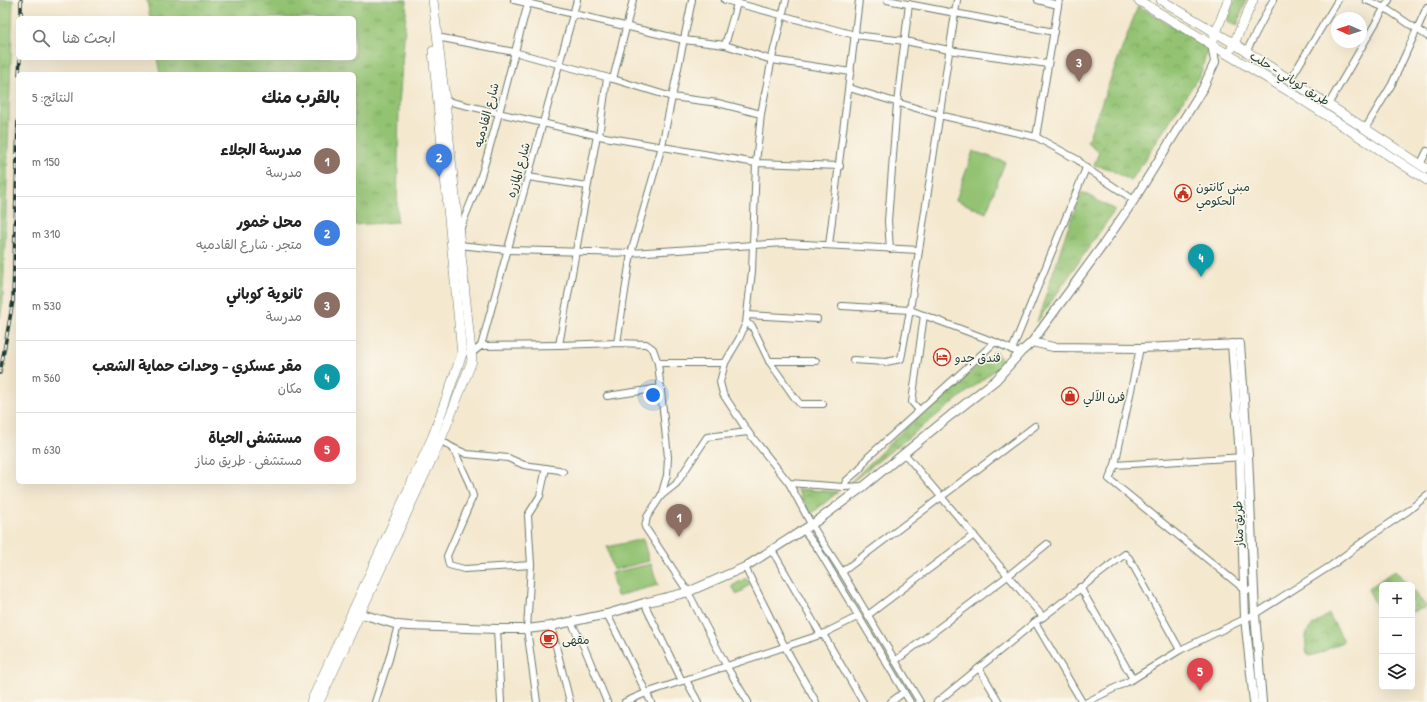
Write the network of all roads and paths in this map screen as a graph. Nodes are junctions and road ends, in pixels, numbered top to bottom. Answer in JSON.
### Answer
{"nodes":[{"id":1,"x":427,"y":0,"type":"edge"},
{"id":2,"x":433,"y":0,"type":"edge"},
{"id":3,"x":514,"y":0,"type":"edge"},
{"id":4,"x":577,"y":0,"type":"edge"},
{"id":5,"x":633,"y":0,"type":"edge"},
{"id":6,"x":692,"y":0,"type":"edge"},
{"id":7,"x":725,"y":0,"type":"edge"},
{"id":8,"x":786,"y":0,"type":"edge"},
{"id":9,"x":859,"y":0,"type":"edge"},
{"id":10,"x":887,"y":0,"type":"edge"},
{"id":11,"x":957,"y":0,"type":"edge"},
{"id":12,"x":1038,"y":0,"type":"edge"},
{"id":13,"x":1138,"y":0,"type":"edge"},
{"id":14,"x":1228,"y":0,"type":"edge"},
{"id":15,"x":1253,"y":0,"type":"edge"},
{"id":16,"x":1273,"y":0,"type":"edge"},
{"id":17,"x":1338,"y":0,"type":"edge"},
{"id":18,"x":1366,"y":0,"type":"edge"},
{"id":19,"x":1389,"y":0,"type":"edge"},
{"id":20,"x":1166,"y":1,"type":"edge"},
{"id":21,"x":528,"y":2,"type":"edge"},
{"id":22,"x":737,"y":2,"type":"edge"},
{"id":23,"x":1058,"y":2,"type":"edge"},
{"id":24,"x":909,"y":4,"type":"junction"},
{"id":25,"x":1427,"y":7,"type":"edge"},
{"id":26,"x":1385,"y":8,"type":"junction"},
{"id":27,"x":955,"y":12,"type":"junction"},
{"id":28,"x":573,"y":14,"type":"junction"},
{"id":29,"x":782,"y":15,"type":"junction"},
{"id":30,"x":625,"y":27,"type":"junction"},
{"id":31,"x":1416,"y":29,"type":"junction"},
{"id":32,"x":1054,"y":32,"type":"junction"},
{"id":33,"x":1216,"y":32,"type":"junction"},
{"id":34,"x":855,"y":35,"type":"junction"},
{"id":35,"x":1427,"y":36,"type":"edge"},
{"id":36,"x":437,"y":37,"type":"junction"},
{"id":37,"x":684,"y":40,"type":"junction"},
{"id":38,"x":905,"y":41,"type":"junction"},
{"id":39,"x":1212,"y":44,"type":"junction"},
{"id":40,"x":1235,"y":44,"type":"junction"},
{"id":41,"x":725,"y":45,"type":"junction"},
{"id":42,"x":949,"y":50,"type":"junction"},
{"id":43,"x":514,"y":52,"type":"junction"},
{"id":44,"x":1246,"y":52,"type":"junction"},
{"id":45,"x":1228,"y":54,"type":"junction"},
{"id":46,"x":772,"y":60,"type":"junction"},
{"id":47,"x":1215,"y":62,"type":"junction"},
{"id":48,"x":1048,"y":64,"type":"junction"},
{"id":49,"x":559,"y":65,"type":"junction"},
{"id":50,"x":851,"y":72,"type":"junction"},
{"id":51,"x":610,"y":78,"type":"junction"},
{"id":52,"x":1290,"y":80,"type":"junction"},
{"id":53,"x":849,"y":88,"type":"junction"},
{"id":54,"x":672,"y":97,"type":"junction"},
{"id":55,"x":441,"y":99,"type":"junction"},
{"id":56,"x":897,"y":103,"type":"junction"},
{"id":57,"x":1328,"y":105,"type":"junction"},
{"id":58,"x":499,"y":114,"type":"junction"},
{"id":59,"x":761,"y":114,"type":"junction"},
{"id":60,"x":940,"y":115,"type":"junction"},
{"id":61,"x":543,"y":124,"type":"junction"},
{"id":62,"x":1365,"y":129,"type":"junction"},
{"id":63,"x":598,"y":135,"type":"junction"},
{"id":64,"x":1036,"y":137,"type":"junction"},
{"id":65,"x":662,"y":146,"type":"junction"},
{"id":66,"x":1427,"y":151,"type":"edge"},
{"id":67,"x":756,"y":163,"type":"junction"},
{"id":68,"x":840,"y":166,"type":"junction"},
{"id":69,"x":1424,"y":167,"type":"edge"},
{"id":70,"x":1086,"y":168,"type":"junction"},
{"id":71,"x":528,"y":177,"type":"junction"},
{"id":72,"x":1427,"y":179,"type":"edge"},
{"id":73,"x":587,"y":186,"type":"junction"},
{"id":74,"x":1134,"y":200,"type":"junction"},
{"id":75,"x":454,"y":234,"type":"junction"},
{"id":76,"x":459,"y":245,"type":"junction"},
{"id":77,"x":754,"y":245,"type":"junction"},
{"id":78,"x":829,"y":245,"type":"junction"},
{"id":79,"x":890,"y":249,"type":"junction"},
{"id":80,"x":507,"y":250,"type":"junction"},
{"id":81,"x":919,"y":250,"type":"junction"},
{"id":82,"x":575,"y":252,"type":"junction"},
{"id":83,"x":631,"y":254,"type":"junction"},
{"id":84,"x":842,"y":306,"type":"dead end"},
{"id":85,"x":910,"y":310,"type":"junction"},
{"id":86,"x":747,"y":315,"type":"junction"},
{"id":87,"x":924,"y":315,"type":"junction"},
{"id":88,"x":817,"y":319,"type":"dead end"},
{"id":89,"x":746,"y":322,"type":"junction"},
{"id":90,"x":617,"y":342,"type":"junction"},
{"id":91,"x":995,"y":342,"type":"junction"},
{"id":92,"x":1032,"y":342,"type":"junction"},
{"id":93,"x":559,"y":345,"type":"junction"},
{"id":94,"x":481,"y":346,"type":"junction"},
{"id":95,"x":1140,"y":348,"type":"junction"},
{"id":96,"x":1012,"y":350,"type":"junction"},
{"id":97,"x":472,"y":353,"type":"junction"},
{"id":98,"x":462,"y":354,"type":"junction"},
{"id":99,"x":1020,"y":354,"type":"junction"},
{"id":100,"x":769,"y":360,"type":"junction"},
{"id":101,"x":853,"y":360,"type":"dead end"},
{"id":102,"x":816,"y":361,"type":"dead end"},
{"id":103,"x":658,"y":363,"type":"junction"},
{"id":104,"x":725,"y":363,"type":"junction"},
{"id":105,"x":661,"y":388,"type":"junction"},
{"id":106,"x":606,"y":396,"type":"dead end"},
{"id":107,"x":823,"y":404,"type":"dead end"},
{"id":108,"x":919,"y":410,"type":"junction"},
{"id":109,"x":1036,"y":426,"type":"dead end"},
{"id":110,"x":748,"y":432,"type":"junction"},
{"id":111,"x":437,"y":437,"type":"junction"},
{"id":112,"x":453,"y":448,"type":"junction"},
{"id":113,"x":904,"y":453,"type":"junction"},
{"id":114,"x":1244,"y":457,"type":"junction"},
{"id":115,"x":1116,"y":464,"type":"junction"},
{"id":116,"x":546,"y":468,"type":"junction"},
{"id":117,"x":563,"y":472,"type":"dead end"},
{"id":118,"x":789,"y":483,"type":"junction"},
{"id":119,"x":844,"y":486,"type":"junction"},
{"id":120,"x":864,"y":486,"type":"junction"},
{"id":121,"x":1427,"y":495,"type":"edge"},
{"id":122,"x":661,"y":496,"type":"junction"},
{"id":123,"x":941,"y":497,"type":"junction"},
{"id":124,"x":811,"y":524,"type":"junction"},
{"id":125,"x":803,"y":529,"type":"junction"},
{"id":126,"x":974,"y":535,"type":"junction"},
{"id":127,"x":1047,"y":544,"type":"dead end"},
{"id":128,"x":772,"y":550,"type":"junction"},
{"id":129,"x":530,"y":565,"type":"junction"},
{"id":130,"x":745,"y":567,"type":"junction"},
{"id":131,"x":842,"y":572,"type":"junction"},
{"id":132,"x":1009,"y":575,"type":"junction"},
{"id":133,"x":1080,"y":587,"type":"junction"},
{"id":134,"x":1244,"y":589,"type":"junction"},
{"id":135,"x":1254,"y":591,"type":"junction"},
{"id":136,"x":688,"y":592,"type":"junction"},
{"id":137,"x":644,"y":603,"type":"junction"},
{"id":138,"x":356,"y":613,"type":"junction"},
{"id":139,"x":607,"y":614,"type":"junction"},
{"id":140,"x":1255,"y":614,"type":"junction"},
{"id":141,"x":868,"y":615,"type":"junction"},
{"id":142,"x":858,"y":617,"type":"junction"},
{"id":143,"x":1043,"y":617,"type":"junction"},
{"id":144,"x":1245,"y":618,"type":"junction"},
{"id":145,"x":572,"y":622,"type":"junction"},
{"id":146,"x":1036,"y":622,"type":"junction"},
{"id":147,"x":398,"y":626,"type":"junction"},
{"id":148,"x":551,"y":626,"type":"junction"},
{"id":149,"x":497,"y":629,"type":"junction"},
{"id":150,"x":526,"y":629,"type":"junction"},
{"id":151,"x":822,"y":634,"type":"junction"},
{"id":152,"x":785,"y":647,"type":"junction"},
{"id":153,"x":1180,"y":650,"type":"junction"},
{"id":154,"x":895,"y":661,"type":"junction"},
{"id":155,"x":727,"y":667,"type":"junction"},
{"id":156,"x":979,"y":668,"type":"junction"},
{"id":157,"x":1133,"y":679,"type":"junction"},
{"id":158,"x":684,"y":681,"type":"junction"},
{"id":159,"x":904,"y":692,"type":"junction"},
{"id":160,"x":646,"y":693,"type":"junction"},
{"id":161,"x":311,"y":702,"type":"edge"},
{"id":162,"x":319,"y":702,"type":"edge"},
{"id":163,"x":375,"y":702,"type":"edge"},
{"id":164,"x":501,"y":702,"type":"edge"},
{"id":165,"x":537,"y":702,"type":"edge"},
{"id":166,"x":570,"y":702,"type":"edge"},
{"id":167,"x":607,"y":702,"type":"edge"},
{"id":168,"x":625,"y":702,"type":"edge"},
{"id":169,"x":651,"y":702,"type":"edge"},
{"id":170,"x":698,"y":702,"type":"edge"},
{"id":171,"x":748,"y":702,"type":"edge"},
{"id":172,"x":816,"y":702,"type":"edge"},
{"id":173,"x":863,"y":702,"type":"edge"},
{"id":174,"x":891,"y":702,"type":"edge"},
{"id":175,"x":910,"y":702,"type":"edge"},
{"id":176,"x":920,"y":702,"type":"edge"},
{"id":177,"x":937,"y":702,"type":"edge"},
{"id":178,"x":999,"y":702,"type":"edge"},
{"id":179,"x":1082,"y":702,"type":"edge"},
{"id":180,"x":1087,"y":702,"type":"edge"},
{"id":181,"x":1254,"y":702,"type":"edge"},
{"id":182,"x":1262,"y":702,"type":"edge"}],
"edges":[{"from":1,"to":55,"type":"main road"},
{"from":2,"to":36,"type":"main road"},
{"from":3,"to":21,"type":"street"},
{"from":4,"to":28,"type":"street","name":"شارع المازره"},
{"from":5,"to":30,"type":"street"},
{"from":6,"to":37,"type":"street"},
{"from":7,"to":22,"type":"street"},
{"from":8,"to":29,"type":"street"},
{"from":9,"to":34,"type":"street"},
{"from":10,"to":24,"type":"street"},
{"from":11,"to":27,"type":"street"},
{"from":12,"to":23,"type":"street"},
{"from":13,"to":39,"type":"main road","name":"طريق كوباني - حلب"},
{"from":14,"to":33,"type":"main road"},
{"from":15,"to":40,"type":"main road"},
{"from":16,"to":44,"type":"street"},
{"from":17,"to":52,"type":"street"},
{"from":18,"to":26,"type":"street"},
{"from":19,"to":26,"type":"street"},
{"from":20,"to":33,"type":"main road","name":"طريق كوباني - حلب"},
{"from":21,"to":28,"type":"street"},
{"from":21,"to":43,"type":"street","name":"شارع القادميه"},
{"from":22,"to":29,"type":"street"},
{"from":22,"to":41,"type":"street"},
{"from":23,"to":32,"type":"street"},
{"from":24,"to":27,"type":"street"},
{"from":24,"to":38,"type":"street"},
{"from":25,"to":31,"type":"street"},
{"from":26,"to":31,"type":"street"},
{"from":26,"to":57,"type":"street"},
{"from":27,"to":32,"type":"street"},
{"from":27,"to":42,"type":"street"},
{"from":28,"to":30,"type":"street"},
{"from":28,"to":49,"type":"street","name":"شارع المازره"},
{"from":29,"to":34,"type":"street"},
{"from":29,"to":46,"type":"street"},
{"from":30,"to":37,"type":"street"},
{"from":30,"to":51,"type":"street"},
{"from":31,"to":35,"type":"street"},
{"from":31,"to":62,"type":"street"},
{"from":32,"to":48,"type":"street"},
{"from":33,"to":39,"type":"main road"},
{"from":33,"to":40,"type":"main road","name":"طريق كوباني - حلب"},
{"from":34,"to":38,"type":"street"},
{"from":34,"to":50,"type":"street"},
{"from":36,"to":43,"type":"street"},
{"from":36,"to":55,"type":"main road"},
{"from":37,"to":41,"type":"street"},
{"from":37,"to":54,"type":"street"},
{"from":38,"to":42,"type":"street"},
{"from":38,"to":56,"type":"street"},
{"from":39,"to":45,"type":"main road","name":"طريق كوباني - حلب"},
{"from":39,"to":47,"type":"main road"},
{"from":40,"to":44,"type":"main road","name":"طريق كوباني - حلب"},
{"from":40,"to":45,"type":"main road"},
{"from":41,"to":46,"type":"street"},
{"from":42,"to":48,"type":"street"},
{"from":42,"to":60,"type":"street"},
{"from":43,"to":49,"type":"street"},
{"from":43,"to":58,"type":"street","name":"شارع القادميه"},
{"from":44,"to":52,"type":"main road","name":"طريق كوباني - حلب"},
{"from":45,"to":47,"type":"main road"},
{"from":45,"to":72,"type":"main road","name":"طريق كوباني - حلب"},
{"from":46,"to":50,"type":"street"},
{"from":46,"to":59,"type":"street"},
{"from":47,"to":74,"type":"main road"},
{"from":48,"to":64,"type":"street"},
{"from":49,"to":51,"type":"street"},
{"from":49,"to":61,"type":"street","name":"شارع المازره"},
{"from":50,"to":53,"type":"street"},
{"from":51,"to":54,"type":"street"},
{"from":51,"to":63,"type":"street"},
{"from":52,"to":57,"type":"main road","name":"طريق كوباني - حلب"},
{"from":53,"to":56,"type":"street"},
{"from":53,"to":68,"type":"street"},
{"from":54,"to":59,"type":"street"},
{"from":54,"to":65,"type":"street"},
{"from":55,"to":58,"type":"street"},
{"from":55,"to":75,"type":"main road"},
{"from":56,"to":60,"type":"street"},
{"from":56,"to":79,"type":"street"},
{"from":57,"to":62,"type":"main road","name":"طريق كوباني - حلب"},
{"from":58,"to":61,"type":"street"},
{"from":58,"to":75,"type":"street","name":"شارع القادميه"},
{"from":59,"to":67,"type":"street"},
{"from":60,"to":64,"type":"street"},
{"from":60,"to":81,"type":"street"},
{"from":61,"to":63,"type":"street"},
{"from":61,"to":71,"type":"street","name":"شارع المازره"},
{"from":62,"to":69,"type":"main road","name":"طريق كوباني - حلب"},
{"from":63,"to":65,"type":"street"},
{"from":63,"to":73,"type":"street"},
{"from":64,"to":70,"type":"street"},
{"from":65,"to":67,"type":"street"},
{"from":65,"to":83,"type":"street"},
{"from":66,"to":69,"type":"street"},
{"from":67,"to":68,"type":"street"},
{"from":67,"to":77,"type":"street"},
{"from":68,"to":78,"type":"street"},
{"from":70,"to":74,"type":"street"},
{"from":70,"to":96,"type":"street"},
{"from":71,"to":73,"type":"street"},
{"from":71,"to":80,"type":"street","name":"شارع المازره"},
{"from":73,"to":82,"type":"street"},
{"from":74,"to":92,"type":"main road"},
{"from":75,"to":76,"type":"main road"},
{"from":75,"to":98,"type":"main road"},
{"from":76,"to":80,"type":"street"},
{"from":76,"to":97,"type":"main road"},
{"from":77,"to":78,"type":"street"},
{"from":77,"to":83,"type":"street"},
{"from":77,"to":86,"type":"street"},
{"from":78,"to":79,"type":"street"},
{"from":79,"to":81,"type":"street"},
{"from":80,"to":82,"type":"street"},
{"from":80,"to":94,"type":"street","name":"شارع المازره"},
{"from":81,"to":85,"type":"street"},
{"from":82,"to":83,"type":"street"},
{"from":82,"to":93,"type":"street"},
{"from":83,"to":90,"type":"street"},
{"from":84,"to":85,"type":"street"},
{"from":85,"to":87,"type":"street"},
{"from":85,"to":101,"type":"street"},
{"from":86,"to":88,"type":"street"},
{"from":86,"to":89,"type":"street"},
{"from":87,"to":91,"type":"street"},
{"from":87,"to":108,"type":"street"},
{"from":89,"to":100,"type":"street"},
{"from":89,"to":104,"type":"street"},
{"from":90,"to":93,"type":"street"},
{"from":90,"to":103,"type":"street"},
{"from":91,"to":96,"type":"street"},
{"from":91,"to":108,"type":"street"},
{"from":92,"to":95,"type":"main road"},
{"from":92,"to":99,"type":"main road"},
{"from":93,"to":94,"type":"street"},
{"from":94,"to":97,"type":"street"},
{"from":95,"to":114,"type":"main road","name":"طريق مناز"},
{"from":95,"to":115,"type":"street"},
{"from":96,"to":99,"type":"street"},
{"from":97,"to":98,"type":"street"},
{"from":97,"to":111,"type":"main road"},
{"from":98,"to":111,"type":"main road"},
{"from":99,"to":113,"type":"main road"},
{"from":100,"to":102,"type":"street"},
{"from":100,"to":107,"type":"street"},
{"from":103,"to":104,"type":"street"},
{"from":103,"to":105,"type":"street"},
{"from":104,"to":110,"type":"street"},
{"from":105,"to":106,"type":"street"},
{"from":105,"to":122,"type":"street"},
{"from":108,"to":119,"type":"street"},
{"from":109,"to":123,"type":"street"},
{"from":110,"to":118,"type":"street"},
{"from":110,"to":122,"type":"street"},
{"from":111,"to":112,"type":"street"},
{"from":111,"to":138,"type":"main road"},
{"from":112,"to":116,"type":"street"},
{"from":112,"to":129,"type":"street"},
{"from":113,"to":120,"type":"main road"},
{"from":113,"to":123,"type":"street"},
{"from":114,"to":115,"type":"street"},
{"from":114,"to":134,"type":"main road","name":"طريق مناز"},
{"from":114,"to":135,"type":"main road","name":"طريق مناز"},
{"from":115,"to":134,"type":"street"},
{"from":116,"to":117,"type":"street"},
{"from":116,"to":129,"type":"street"},
{"from":118,"to":119,"type":"street"},
{"from":118,"to":124,"type":"street"},
{"from":119,"to":120,"type":"street"},
{"from":120,"to":124,"type":"main road"},
{"from":121,"to":140,"type":"street"},
{"from":122,"to":136,"type":"street"},
{"from":123,"to":126,"type":"street"},
{"from":123,"to":131,"type":"street"},
{"from":124,"to":125,"type":"main road"},
{"from":124,"to":131,"type":"street"},
{"from":125,"to":128,"type":"main road"},
{"from":125,"to":142,"type":"street"},
{"from":126,"to":132,"type":"street"},
{"from":126,"to":141,"type":"street"},
{"from":127,"to":132,"type":"street"},
{"from":128,"to":130,"type":"main road"},
{"from":128,"to":151,"type":"street"},
{"from":129,"to":150,"type":"street"},
{"from":130,"to":136,"type":"main road"},
{"from":130,"to":152,"type":"street"},
{"from":131,"to":141,"type":"street"},
{"from":132,"to":143,"type":"street"},
{"from":132,"to":154,"type":"street"},
{"from":133,"to":143,"type":"street"},
{"from":133,"to":153,"type":"street"},
{"from":133,"to":157,"type":"street"},
{"from":134,"to":135,"type":"street"},
{"from":134,"to":144,"type":"main road","name":"طريق مناز"},
{"from":135,"to":140,"type":"main road","name":"طريق مناز"},
{"from":136,"to":137,"type":"main road"},
{"from":136,"to":155,"type":"street"},
{"from":137,"to":139,"type":"main road"},
{"from":137,"to":158,"type":"street"},
{"from":138,"to":147,"type":"main road"},
{"from":138,"to":161,"type":"main road"},
{"from":138,"to":162,"type":"main road"},
{"from":139,"to":145,"type":"main road"},
{"from":139,"to":160,"type":"street"},
{"from":140,"to":144,"type":"street"},
{"from":140,"to":182,"type":"main road","name":"طريق مناز"},
{"from":141,"to":154,"type":"street"},
{"from":142,"to":151,"type":"street"},
{"from":142,"to":159,"type":"street"},
{"from":143,"to":146,"type":"street"},
{"from":144,"to":153,"type":"street"},
{"from":144,"to":181,"type":"main road","name":"طريق مناز"},
{"from":145,"to":148,"type":"main road"},
{"from":145,"to":167,"type":"street"},
{"from":146,"to":156,"type":"street"},
{"from":146,"to":179,"type":"street"},
{"from":147,"to":149,"type":"main road"},
{"from":147,"to":163,"type":"street"},
{"from":148,"to":150,"type":"main road"},
{"from":148,"to":166,"type":"street"},
{"from":149,"to":150,"type":"main road"},
{"from":149,"to":164,"type":"street"},
{"from":150,"to":165,"type":"street"},
{"from":151,"to":152,"type":"street"},
{"from":151,"to":173,"type":"street"},
{"from":152,"to":155,"type":"street"},
{"from":152,"to":172,"type":"street"},
{"from":153,"to":157,"type":"street"},
{"from":154,"to":176,"type":"street"},
{"from":155,"to":158,"type":"street"},
{"from":155,"to":171,"type":"street"},
{"from":156,"to":177,"type":"street"},
{"from":156,"to":178,"type":"street"},
{"from":157,"to":180,"type":"street"},
{"from":158,"to":160,"type":"street"},
{"from":158,"to":170,"type":"street"},
{"from":159,"to":174,"type":"street"},
{"from":159,"to":175,"type":"street"},
{"from":160,"to":168,"type":"street"},
{"from":160,"to":169,"type":"street"}]}
